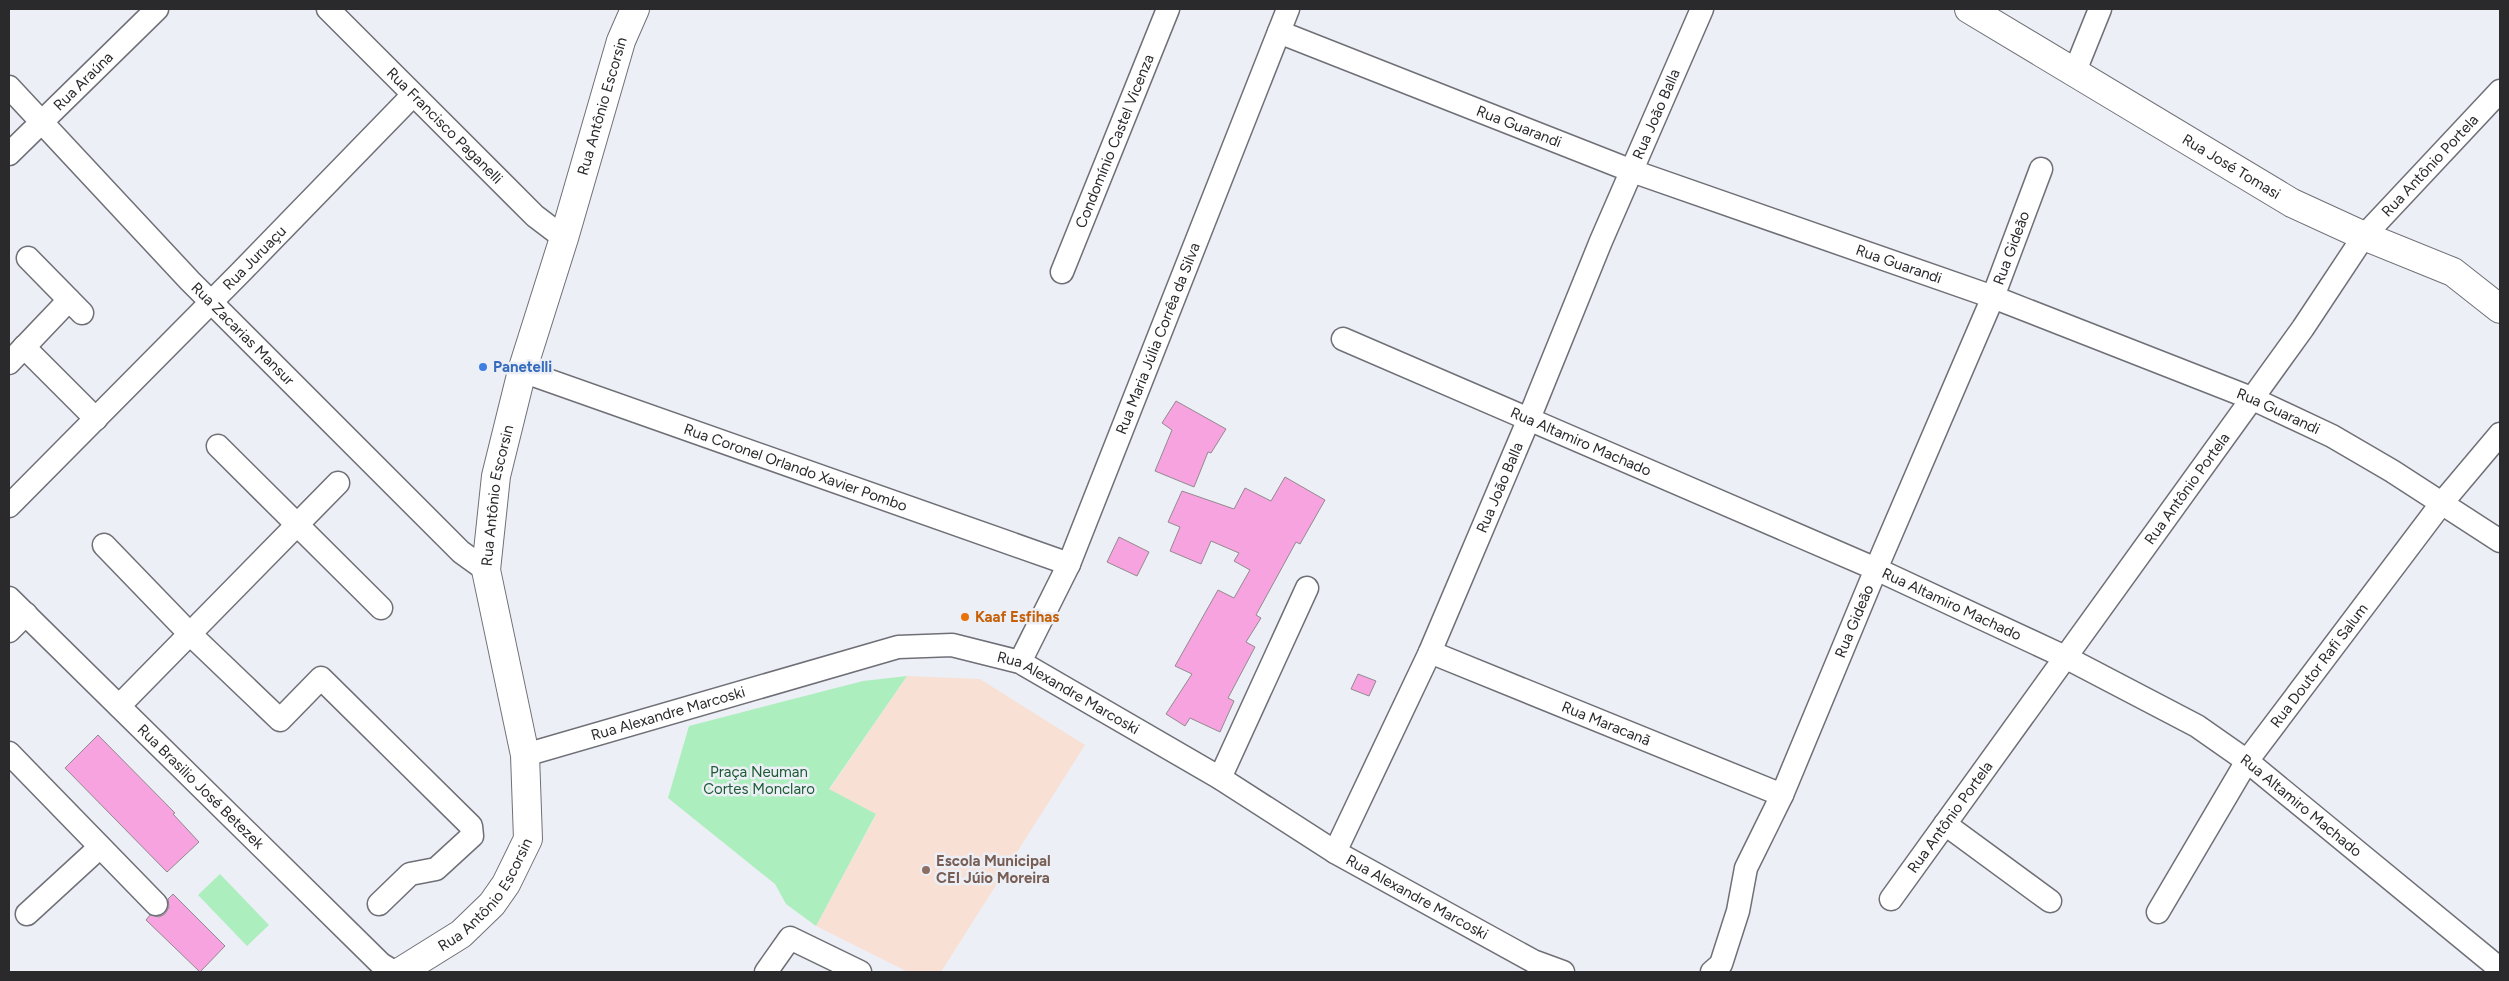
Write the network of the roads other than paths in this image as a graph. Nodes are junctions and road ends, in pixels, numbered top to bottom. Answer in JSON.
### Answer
{"nodes":[{"id":1,"x":157,"y":9,"type":"edge"},
{"id":2,"x":328,"y":9,"type":"edge"},
{"id":3,"x":634,"y":9,"type":"edge"},
{"id":4,"x":1168,"y":9,"type":"edge"},
{"id":5,"x":1288,"y":9,"type":"edge"},
{"id":6,"x":1702,"y":9,"type":"edge"},
{"id":7,"x":1969,"y":9,"type":"edge"},
{"id":8,"x":2100,"y":9,"type":"edge"},
{"id":9,"x":1279,"y":32,"type":"junction"},
{"id":10,"x":2075,"y":71,"type":"junction"},
{"id":11,"x":9,"y":87,"type":"edge"},
{"id":12,"x":2500,"y":91,"type":"edge"},
{"id":13,"x":413,"y":95,"type":"junction"},
{"id":14,"x":42,"y":122,"type":"junction"},
{"id":15,"x":9,"y":154,"type":"edge"},
{"id":16,"x":2041,"y":169,"type":"dead end"},
{"id":17,"x":1632,"y":171,"type":"junction"},
{"id":18,"x":2364,"y":236,"type":"junction"},
{"id":19,"x":564,"y":238,"type":"junction"},
{"id":20,"x":28,"y":258,"type":"dead end"},
{"id":21,"x":1062,"y":272,"type":"dead end"},
{"id":22,"x":1993,"y":298,"type":"junction"},
{"id":23,"x":211,"y":301,"type":"junction"},
{"id":24,"x":2500,"y":310,"type":"edge"},
{"id":25,"x":1343,"y":339,"type":"dead end"},
{"id":26,"x":16,"y":355,"type":"edge"},
{"id":27,"x":522,"y":371,"type":"junction"},
{"id":28,"x":2251,"y":398,"type":"junction"},
{"id":29,"x":96,"y":419,"type":"junction"},
{"id":30,"x":1528,"y":421,"type":"junction"},
{"id":31,"x":2500,"y":434,"type":"edge"},
{"id":32,"x":218,"y":446,"type":"dead end"},
{"id":33,"x":338,"y":483,"type":"dead end"},
{"id":34,"x":2441,"y":504,"type":"junction"},
{"id":35,"x":9,"y":506,"type":"edge"},
{"id":36,"x":297,"y":524,"type":"junction"},
{"id":37,"x":2500,"y":541,"type":"edge"},
{"id":38,"x":104,"y":545,"type":"dead end"},
{"id":39,"x":1070,"y":564,"type":"junction"},
{"id":40,"x":1876,"y":569,"type":"junction"},
{"id":41,"x":486,"y":570,"type":"junction"},
{"id":42,"x":1307,"y":588,"type":"dead end"},
{"id":43,"x":9,"y":598,"type":"edge"},
{"id":44,"x":381,"y":608,"type":"dead end"},
{"id":45,"x":26,"y":614,"type":"junction"},
{"id":46,"x":9,"y":631,"type":"edge"},
{"id":47,"x":190,"y":634,"type":"junction"},
{"id":48,"x":1430,"y":652,"type":"junction"},
{"id":49,"x":2065,"y":656,"type":"junction"},
{"id":50,"x":1020,"y":662,"type":"junction"},
{"id":51,"x":119,"y":706,"type":"junction"},
{"id":52,"x":9,"y":754,"type":"edge"},
{"id":53,"x":524,"y":755,"type":"junction"},
{"id":54,"x":2247,"y":761,"type":"junction"},
{"id":55,"x":1220,"y":778,"type":"junction"},
{"id":56,"x":1782,"y":795,"type":"junction"},
{"id":57,"x":1945,"y":824,"type":"junction"},
{"id":58,"x":100,"y":847,"type":"junction"},
{"id":59,"x":1335,"y":852,"type":"junction"},
{"id":60,"x":1890,"y":899,"type":"dead end"},
{"id":61,"x":2050,"y":901,"type":"dead end"},
{"id":62,"x":156,"y":904,"type":"dead end"},
{"id":63,"x":379,"y":904,"type":"dead end"},
{"id":64,"x":2158,"y":912,"type":"dead end"},
{"id":65,"x":27,"y":914,"type":"dead end"},
{"id":66,"x":1717,"y":968,"type":"edge"},
{"id":67,"x":2500,"y":969,"type":"edge"},
{"id":68,"x":394,"y":972,"type":"edge"},
{"id":69,"x":400,"y":972,"type":"edge"},
{"id":70,"x":766,"y":972,"type":"edge"},
{"id":71,"x":860,"y":972,"type":"edge"},
{"id":72,"x":1563,"y":972,"type":"edge"}],
"edges":[{"from":1,"to":14,"type":"street","name":"Rua Araúna"},
{"from":2,"to":13,"type":"street","name":"Rua Francisco Paganelli"},
{"from":3,"to":19,"type":"main road","name":"Rua Antônio Escorsin"},
{"from":4,"to":21,"type":"street","name":"Condomínio Castel Vicenza"},
{"from":5,"to":9,"type":"street","name":"Rua Maria Júlia Corrêa da Silva"},
{"from":6,"to":17,"type":"street","name":"Rua João Balla"},
{"from":7,"to":10,"type":"main road","name":"Rua José Tomasi"},
{"from":8,"to":10,"type":"street"},
{"from":9,"to":17,"type":"street","name":"Rua Guarandi"},
{"from":9,"to":39,"type":"street","name":"Rua Maria Júlia Corrêa da Silva"},
{"from":10,"to":18,"type":"main road","name":"Rua José Tomasi"},
{"from":11,"to":14,"type":"street","name":"Rua Zacarias Mansur"},
{"from":12,"to":18,"type":"street","name":"Rua Antônio Portela"},
{"from":13,"to":19,"type":"street","name":"Rua Francisco Paganelli"},
{"from":13,"to":23,"type":"street","name":"Rua Juruaçu"},
{"from":14,"to":15,"type":"street","name":"Rua Araúna"},
{"from":14,"to":23,"type":"street","name":"Rua Zacarias Mansur"},
{"from":16,"to":22,"type":"street","name":"Rua Gideão"},
{"from":17,"to":22,"type":"street","name":"Rua Guarandi"},
{"from":17,"to":30,"type":"street","name":"Rua João Balla"},
{"from":18,"to":24,"type":"main road","name":"Rua José Tomasi"},
{"from":18,"to":28,"type":"street","name":"Rua Antônio Portela"},
{"from":19,"to":27,"type":"main road","name":"Rua Antônio Escorsin"},
{"from":20,"to":26,"type":"street"},
{"from":22,"to":28,"type":"street","name":"Rua Guarandi"},
{"from":22,"to":40,"type":"street","name":"Rua Gideão"},
{"from":23,"to":29,"type":"street","name":"Rua Juruaçu"},
{"from":23,"to":41,"type":"street","name":"Rua Zacarias Mansur"},
{"from":25,"to":30,"type":"street","name":"Rua Altamiro Machado"},
{"from":26,"to":29,"type":"street"},
{"from":27,"to":39,"type":"street","name":"Rua Coronel Orlando Xavier Pombo"},
{"from":27,"to":41,"type":"main road","name":"Rua Antônio Escorsin"},
{"from":28,"to":34,"type":"street","name":"Rua Guarandi"},
{"from":28,"to":49,"type":"street","name":"Rua Antônio Portela"},
{"from":29,"to":35,"type":"street","name":"Rua Juruaçu"},
{"from":30,"to":40,"type":"street","name":"Rua Altamiro Machado"},
{"from":30,"to":48,"type":"street","name":"Rua João Balla"},
{"from":31,"to":34,"type":"street","name":"Rua Doutor Rafi Salum"},
{"from":32,"to":36,"type":"street"},
{"from":33,"to":36,"type":"street"},
{"from":34,"to":37,"type":"street","name":"Rua Guarandi"},
{"from":34,"to":54,"type":"street","name":"Rua Doutor Rafi Salum"},
{"from":36,"to":44,"type":"street"},
{"from":36,"to":47,"type":"street"},
{"from":38,"to":47,"type":"street"},
{"from":39,"to":50,"type":"street","name":"Rua Maria Júlia Corrêa da Silva"},
{"from":40,"to":49,"type":"street","name":"Rua Altamiro Machado"},
{"from":40,"to":56,"type":"street","name":"Rua Gideão"},
{"from":41,"to":53,"type":"main road","name":"Rua Antônio Escorsin"},
{"from":42,"to":55,"type":"street"},
{"from":43,"to":45,"type":"street","name":"Rua Brasilio José Betezek"},
{"from":45,"to":46,"type":"street"},
{"from":45,"to":51,"type":"street","name":"Rua Brasilio José Betezek"},
{"from":47,"to":51,"type":"street"},
{"from":47,"to":63,"type":"street"},
{"from":48,"to":56,"type":"street","name":"Rua Maracanã"},
{"from":48,"to":59,"type":"street","name":"Rua João Balla"},
{"from":49,"to":54,"type":"street","name":"Rua Altamiro Machado"},
{"from":49,"to":57,"type":"street","name":"Rua Antônio Portela"},
{"from":50,"to":53,"type":"street","name":"Rua Alexandre Marcoski"},
{"from":50,"to":55,"type":"street","name":"Rua Alexandre Marcoski"},
{"from":51,"to":68,"type":"street","name":"Rua Brasilio José Betezek"},
{"from":52,"to":58,"type":"street"},
{"from":53,"to":69,"type":"main road","name":"Rua Antônio Escorsin"},
{"from":54,"to":64,"type":"street","name":"Rua Doutor Rafi Salum"},
{"from":54,"to":67,"type":"street","name":"Rua Altamiro Machado"},
{"from":55,"to":59,"type":"street","name":"Rua Alexandre Marcoski"},
{"from":56,"to":66,"type":"street","name":"Rua Gideão"},
{"from":57,"to":60,"type":"street","name":"Rua Antônio Portela"},
{"from":57,"to":61,"type":"street"},
{"from":58,"to":62,"type":"street"},
{"from":58,"to":65,"type":"street"},
{"from":59,"to":72,"type":"street","name":"Rua Alexandre Marcoski"},
{"from":70,"to":71,"type":"street"}]}
